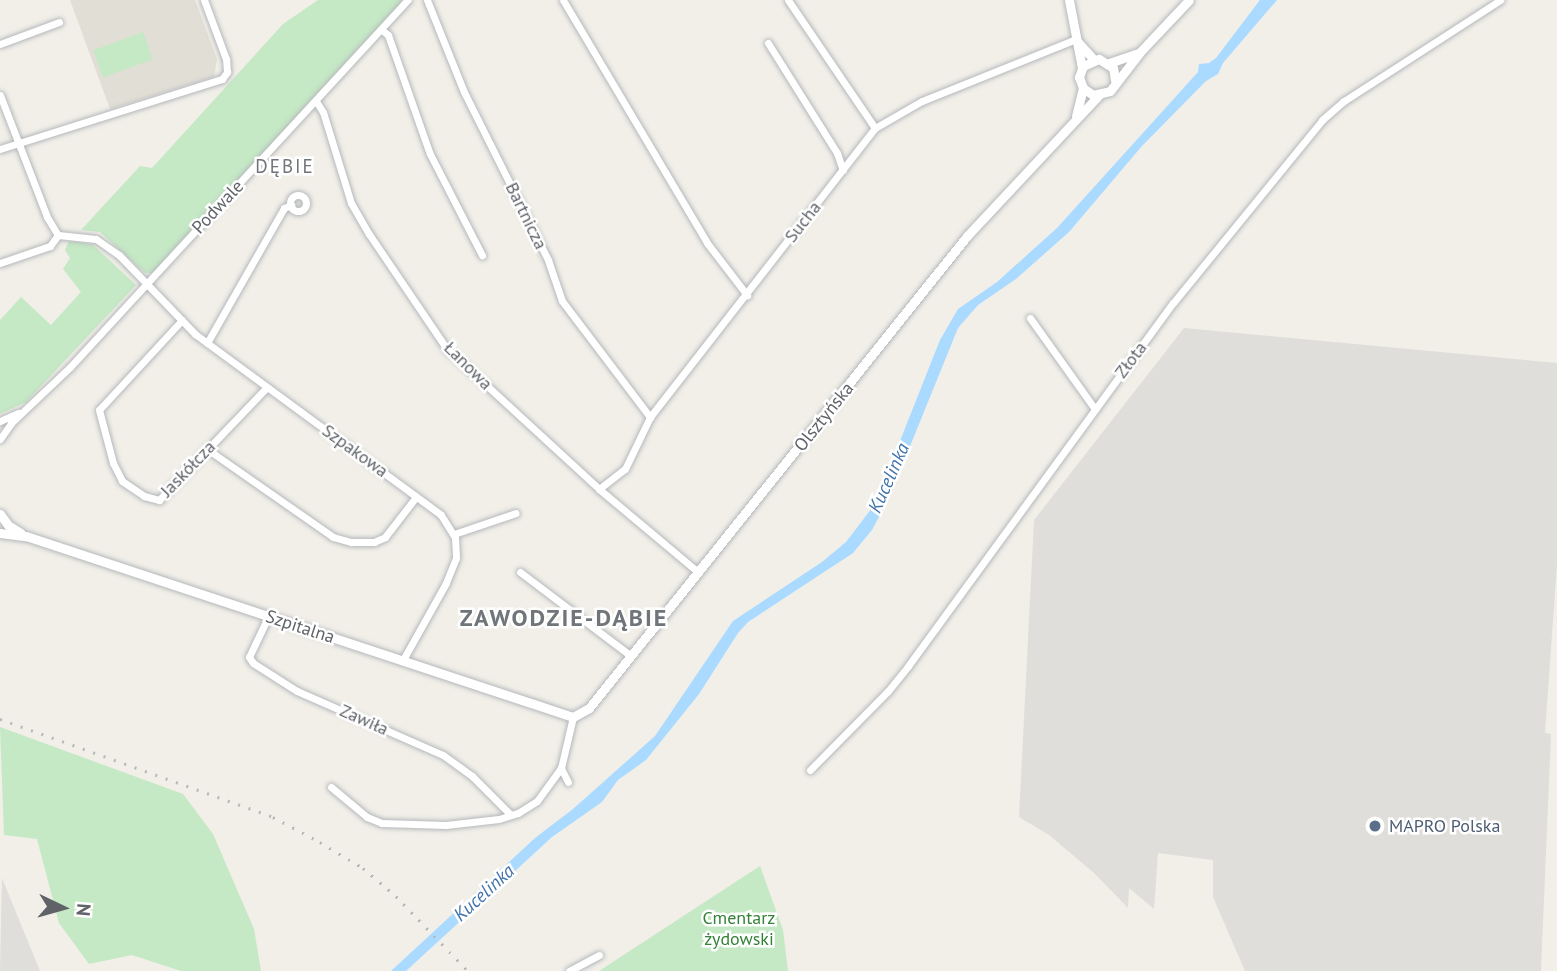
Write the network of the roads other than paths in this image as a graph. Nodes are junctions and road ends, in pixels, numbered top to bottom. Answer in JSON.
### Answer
{"nodes":[{"id":1,"x":204,"y":0,"type":"edge"},
{"id":2,"x":408,"y":0,"type":"edge"},
{"id":3,"x":427,"y":0,"type":"edge"},
{"id":4,"x":563,"y":0,"type":"edge"},
{"id":5,"x":788,"y":0,"type":"edge"},
{"id":6,"x":1069,"y":0,"type":"edge"},
{"id":7,"x":1189,"y":0,"type":"edge"},
{"id":8,"x":1500,"y":0,"type":"edge"},
{"id":9,"x":58,"y":22,"type":"dead end"},
{"id":10,"x":382,"y":30,"type":"junction"},
{"id":11,"x":1076,"y":39,"type":"junction"},
{"id":12,"x":768,"y":43,"type":"dead end"},
{"id":13,"x":0,"y":44,"type":"edge"},
{"id":14,"x":1140,"y":52,"type":"junction"},
{"id":15,"x":1093,"y":60,"type":"junction"},
{"id":16,"x":1109,"y":63,"type":"junction"},
{"id":17,"x":1082,"y":68,"type":"junction"},
{"id":18,"x":1115,"y":80,"type":"junction"},
{"id":19,"x":1083,"y":88,"type":"junction"},
{"id":20,"x":0,"y":95,"type":"edge"},
{"id":21,"x":1099,"y":95,"type":"junction"},
{"id":22,"x":316,"y":101,"type":"junction"},
{"id":23,"x":1076,"y":117,"type":"junction"},
{"id":24,"x":875,"y":128,"type":"junction"},
{"id":25,"x":18,"y":143,"type":"junction"},
{"id":26,"x":0,"y":149,"type":"edge"},
{"id":27,"x":843,"y":170,"type":"junction"},
{"id":28,"x":290,"y":205,"type":"dead end"},
{"id":29,"x":58,"y":235,"type":"junction"},
{"id":30,"x":482,"y":255,"type":"dead end"},
{"id":31,"x":0,"y":263,"type":"edge"},
{"id":32,"x":146,"y":281,"type":"junction"},
{"id":33,"x":747,"y":295,"type":"junction"},
{"id":34,"x":1030,"y":318,"type":"dead end"},
{"id":35,"x":182,"y":320,"type":"junction"},
{"id":36,"x":207,"y":343,"type":"junction"},
{"id":37,"x":267,"y":387,"type":"junction"},
{"id":38,"x":1094,"y":409,"type":"junction"},
{"id":39,"x":25,"y":410,"type":"junction"},
{"id":40,"x":650,"y":417,"type":"junction"},
{"id":41,"x":0,"y":422,"type":"edge"},
{"id":42,"x":0,"y":439,"type":"edge"},
{"id":43,"x":207,"y":449,"type":"junction"},
{"id":44,"x":599,"y":489,"type":"junction"},
{"id":45,"x":416,"y":497,"type":"junction"},
{"id":46,"x":516,"y":513,"type":"dead end"},
{"id":47,"x":0,"y":514,"type":"edge"},
{"id":48,"x":0,"y":533,"type":"edge"},
{"id":49,"x":454,"y":534,"type":"junction"},
{"id":50,"x":26,"y":536,"type":"junction"},
{"id":51,"x":520,"y":572,"type":"dead end"},
{"id":52,"x":698,"y":572,"type":"junction"},
{"id":53,"x":268,"y":617,"type":"junction"},
{"id":54,"x":631,"y":656,"type":"junction"},
{"id":55,"x":403,"y":660,"type":"junction"},
{"id":56,"x":573,"y":718,"type":"junction"},
{"id":57,"x":561,"y":768,"type":"junction"},
{"id":58,"x":810,"y":770,"type":"dead end"},
{"id":59,"x":568,"y":782,"type":"dead end"},
{"id":60,"x":331,"y":787,"type":"dead end"},
{"id":61,"x":510,"y":814,"type":"junction"},
{"id":62,"x":599,"y":955,"type":"dead end"},
{"id":63,"x":569,"y":971,"type":"edge"}],
"edges":[{"from":1,"to":25,"type":"street"},
{"from":2,"to":10,"type":"street","name":"Podwale"},
{"from":3,"to":40,"type":"street","name":"Bartnicza"},
{"from":4,"to":33,"type":"street"},
{"from":5,"to":24,"type":"street"},
{"from":6,"to":11,"type":"street"},
{"from":7,"to":14,"type":"street"},
{"from":8,"to":38,"type":"street","name":"Złota"},
{"from":9,"to":13,"type":"street"},
{"from":10,"to":22,"type":"street","name":"Podwale"},
{"from":10,"to":30,"type":"street"},
{"from":11,"to":15,"type":"street"},
{"from":11,"to":17,"type":"street"},
{"from":11,"to":24,"type":"street","name":"Sucha"},
{"from":12,"to":27,"type":"street"},
{"from":14,"to":16,"type":"street"},
{"from":14,"to":18,"type":"street"},
{"from":15,"to":16,"type":"street"},
{"from":15,"to":17,"type":"street"},
{"from":16,"to":18,"type":"street"},
{"from":17,"to":19,"type":"street"},
{"from":18,"to":21,"type":"street"},
{"from":19,"to":21,"type":"street"},
{"from":19,"to":23,"type":"street","name":"Olsztyńska"},
{"from":20,"to":25,"type":"street"},
{"from":21,"to":23,"type":"street","name":"Olsztyńska"},
{"from":22,"to":32,"type":"street","name":"Podwale"},
{"from":22,"to":44,"type":"street","name":"Łanowa"},
{"from":23,"to":52,"type":"street","name":"Olsztyńska"},
{"from":24,"to":27,"type":"street","name":"Sucha"},
{"from":25,"to":26,"type":"street"},
{"from":25,"to":29,"type":"street"},
{"from":27,"to":33,"type":"street","name":"Sucha"},
{"from":28,"to":36,"type":"street"},
{"from":29,"to":31,"type":"street"},
{"from":29,"to":32,"type":"street","name":"Szpakowa"},
{"from":32,"to":35,"type":"street","name":"Szpakowa"},
{"from":32,"to":39,"type":"street","name":"Podwale"},
{"from":33,"to":40,"type":"street","name":"Sucha"},
{"from":34,"to":38,"type":"street"},
{"from":35,"to":36,"type":"street","name":"Szpakowa"},
{"from":35,"to":43,"type":"street","name":"Jaskółcza"},
{"from":36,"to":37,"type":"street","name":"Szpakowa"},
{"from":37,"to":43,"type":"street","name":"Jaskółcza"},
{"from":37,"to":45,"type":"street","name":"Szpakowa"},
{"from":38,"to":58,"type":"street","name":"Złota"},
{"from":39,"to":41,"type":"street","name":"Podwale"},
{"from":39,"to":42,"type":"street","name":"Podwale"},
{"from":40,"to":44,"type":"street","name":"Sucha"},
{"from":43,"to":45,"type":"street"},
{"from":44,"to":52,"type":"street","name":"Łanowa"},
{"from":45,"to":49,"type":"street","name":"Szpakowa"},
{"from":46,"to":49,"type":"street"},
{"from":47,"to":50,"type":"street","name":"Szpitalna"},
{"from":48,"to":50,"type":"street","name":"Szpitalna"},
{"from":49,"to":55,"type":"street"},
{"from":50,"to":53,"type":"street","name":"Szpitalna"},
{"from":51,"to":54,"type":"street"},
{"from":52,"to":54,"type":"street","name":"Olsztyńska"},
{"from":53,"to":55,"type":"street","name":"Szpitalna"},
{"from":53,"to":61,"type":"street","name":"Zawiła"},
{"from":54,"to":56,"type":"street","name":"Olsztyńska"},
{"from":55,"to":56,"type":"street","name":"Szpitalna"},
{"from":56,"to":57,"type":"street"},
{"from":57,"to":59,"type":"street"},
{"from":57,"to":61,"type":"street"},
{"from":60,"to":61,"type":"street"},
{"from":62,"to":63,"type":"street"}]}
